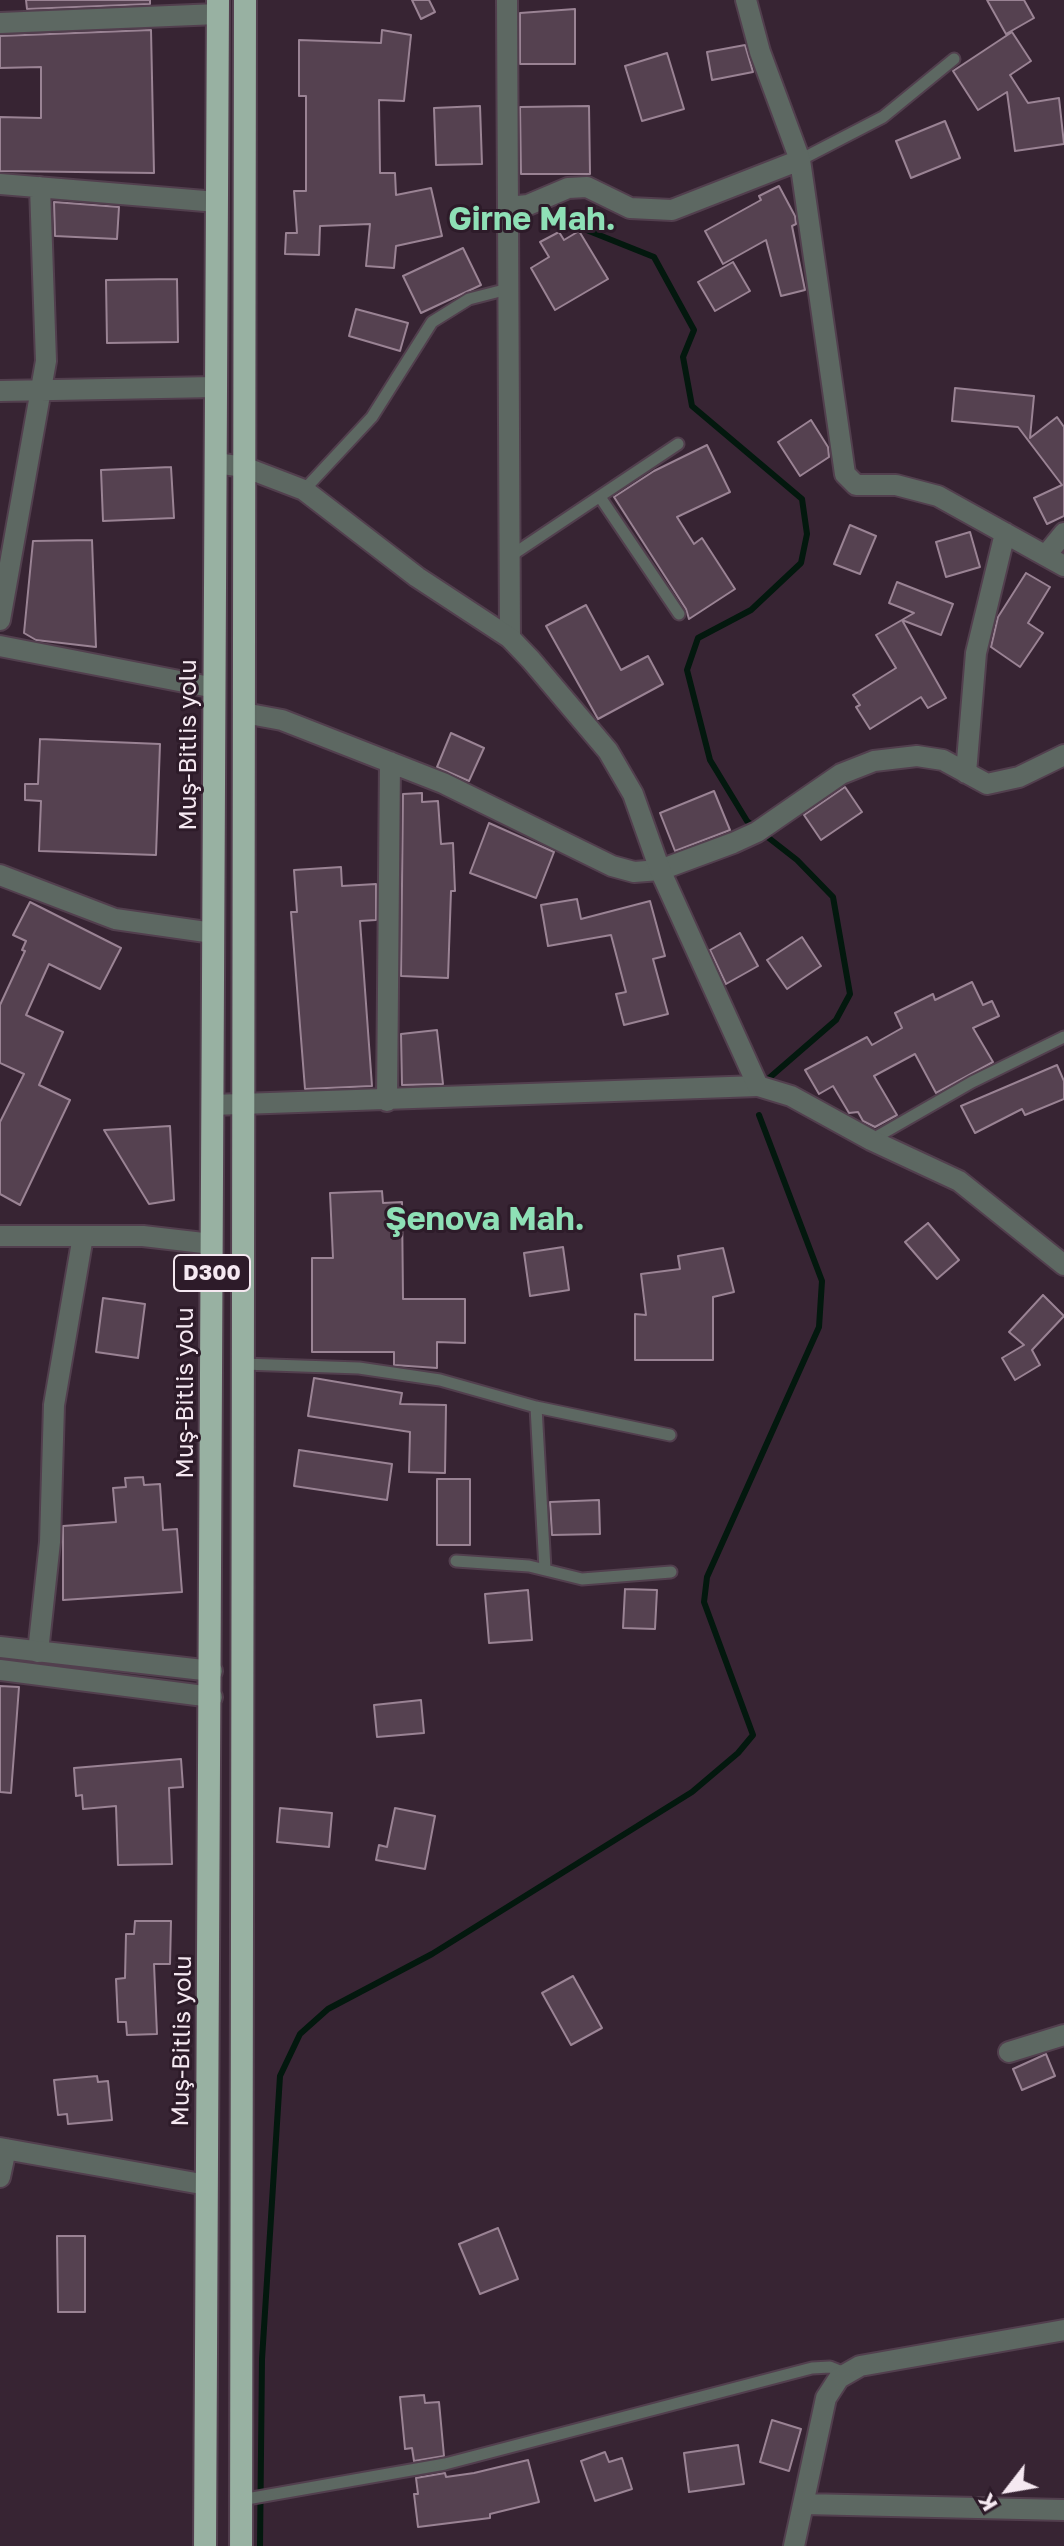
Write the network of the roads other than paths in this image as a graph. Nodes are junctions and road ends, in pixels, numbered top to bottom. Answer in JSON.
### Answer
{"nodes":[{"id":1,"x":245,"y":0,"type":"edge"},
{"id":2,"x":507,"y":0,"type":"edge"},
{"id":3,"x":746,"y":0,"type":"edge"},
{"id":4,"x":218,"y":7,"type":"edge"},
{"id":5,"x":0,"y":23,"type":"edge"},
{"id":6,"x":954,"y":59,"type":"dead end"},
{"id":7,"x":800,"y":160,"type":"junction"},
{"id":8,"x":0,"y":184,"type":"edge"},
{"id":9,"x":40,"y":187,"type":"junction"},
{"id":10,"x":217,"y":202,"type":"junction"},
{"id":11,"x":508,"y":207,"type":"junction"},
{"id":12,"x":508,"y":289,"type":"junction"},
{"id":13,"x":216,"y":387,"type":"junction"},
{"id":14,"x":0,"y":391,"type":"edge"},
{"id":15,"x":40,"y":392,"type":"junction"},
{"id":16,"x":678,"y":444,"type":"dead end"},
{"id":17,"x":216,"y":463,"type":"junction"},
{"id":18,"x":244,"y":467,"type":"junction"},
{"id":19,"x":304,"y":490,"type":"junction"},
{"id":20,"x":600,"y":497,"type":"junction"},
{"id":21,"x":1005,"y":533,"type":"junction"},
{"id":22,"x":1064,"y":533,"type":"edge"},
{"id":23,"x":509,"y":557,"type":"junction"},
{"id":24,"x":1055,"y":560,"type":"edge"},
{"id":25,"x":679,"y":614,"type":"dead end"},
{"id":26,"x":0,"y":620,"type":"edge"},
{"id":27,"x":510,"y":638,"type":"junction"},
{"id":28,"x":0,"y":646,"type":"edge"},
{"id":29,"x":215,"y":688,"type":"junction"},
{"id":30,"x":244,"y":713,"type":"junction"},
{"id":31,"x":1064,"y":755,"type":"edge"},
{"id":32,"x":390,"y":762,"type":"junction"},
{"id":33,"x":966,"y":773,"type":"junction"},
{"id":34,"x":660,"y":870,"type":"junction"},
{"id":35,"x":0,"y":875,"type":"edge"},
{"id":36,"x":213,"y":933,"type":"junction"},
{"id":37,"x":1064,"y":1037,"type":"edge"},
{"id":38,"x":758,"y":1086,"type":"junction"},
{"id":39,"x":387,"y":1101,"type":"junction"},
{"id":40,"x":212,"y":1105,"type":"junction"},
{"id":41,"x":243,"y":1106,"type":"junction"},
{"id":42,"x":871,"y":1140,"type":"junction"},
{"id":43,"x":0,"y":1236,"type":"edge"},
{"id":44,"x":83,"y":1236,"type":"junction"},
{"id":45,"x":212,"y":1244,"type":"junction"},
{"id":46,"x":1064,"y":1265,"type":"edge"},
{"id":47,"x":243,"y":1288,"type":"junction"},
{"id":48,"x":211,"y":1289,"type":"junction"},
{"id":49,"x":243,"y":1364,"type":"junction"},
{"id":50,"x":211,"y":1366,"type":"junction"},
{"id":51,"x":536,"y":1407,"type":"junction"},
{"id":52,"x":670,"y":1435,"type":"dead end"},
{"id":53,"x":456,"y":1561,"type":"dead end"},
{"id":54,"x":545,"y":1569,"type":"junction"},
{"id":55,"x":671,"y":1572,"type":"dead end"},
{"id":56,"x":0,"y":1647,"type":"edge"},
{"id":57,"x":38,"y":1652,"type":"junction"},
{"id":58,"x":0,"y":1670,"type":"edge"},
{"id":59,"x":212,"y":1671,"type":"junction"},
{"id":60,"x":212,"y":1697,"type":"junction"},
{"id":61,"x":1064,"y":2035,"type":"edge"},
{"id":62,"x":1009,"y":2052,"type":"dead end"},
{"id":63,"x":3,"y":2148,"type":"edge"},
{"id":64,"x":0,"y":2177,"type":"edge"},
{"id":65,"x":207,"y":2185,"type":"junction"},
{"id":66,"x":1064,"y":2330,"type":"edge"},
{"id":67,"x":845,"y":2373,"type":"junction"},
{"id":68,"x":250,"y":2500,"type":"junction"},
{"id":69,"x":804,"y":2504,"type":"junction"},
{"id":70,"x":1064,"y":2510,"type":"edge"},
{"id":71,"x":205,"y":2546,"type":"edge"},
{"id":72,"x":241,"y":2546,"type":"edge"},
{"id":73,"x":794,"y":2546,"type":"edge"}],
"edges":[{"from":1,"to":18,"type":"highway","number":"D300"},
{"from":2,"to":11,"type":"street"},
{"from":3,"to":7,"type":"street"},
{"from":4,"to":5,"type":"street"},
{"from":4,"to":10,"type":"highway","name":"Muş-Bitlis yolu","number":"D300"},
{"from":6,"to":7,"type":"lane"},
{"from":7,"to":11,"type":"street"},
{"from":7,"to":21,"type":"street"},
{"from":8,"to":9,"type":"street"},
{"from":9,"to":10,"type":"street"},
{"from":9,"to":15,"type":"street"},
{"from":10,"to":13,"type":"highway","name":"Muş-Bitlis yolu","number":"D300"},
{"from":11,"to":12,"type":"street"},
{"from":12,"to":19,"type":"lane"},
{"from":12,"to":23,"type":"street"},
{"from":13,"to":15,"type":"street"},
{"from":13,"to":17,"type":"highway","name":"Muş-Bitlis yolu","number":"D300"},
{"from":14,"to":15,"type":"street"},
{"from":15,"to":26,"type":"street"},
{"from":16,"to":20,"type":"lane"},
{"from":17,"to":18,"type":"street"},
{"from":17,"to":29,"type":"highway","name":"Muş-Bitlis yolu","number":"D300"},
{"from":18,"to":19,"type":"street"},
{"from":18,"to":30,"type":"highway","number":"D300"},
{"from":19,"to":27,"type":"street"},
{"from":20,"to":23,"type":"lane"},
{"from":20,"to":25,"type":"lane"},
{"from":21,"to":24,"type":"street"},
{"from":21,"to":33,"type":"street"},
{"from":22,"to":24,"type":"street"},
{"from":23,"to":27,"type":"street"},
{"from":27,"to":34,"type":"street"},
{"from":28,"to":29,"type":"street"},
{"from":29,"to":36,"type":"highway","name":"Muş-Bitlis yolu","number":"D300"},
{"from":30,"to":32,"type":"street"},
{"from":30,"to":41,"type":"highway","number":"D300"},
{"from":31,"to":33,"type":"street"},
{"from":32,"to":34,"type":"street"},
{"from":32,"to":39,"type":"street"},
{"from":33,"to":34,"type":"street"},
{"from":34,"to":38,"type":"street"},
{"from":35,"to":36,"type":"street"},
{"from":36,"to":40,"type":"highway","name":"Muş-Bitlis yolu","number":"D300"},
{"from":37,"to":42,"type":"lane"},
{"from":38,"to":39,"type":"street"},
{"from":38,"to":42,"type":"street"},
{"from":39,"to":41,"type":"street"},
{"from":40,"to":41,"type":"street"},
{"from":40,"to":45,"type":"highway","name":"Muş-Bitlis yolu","number":"D300"},
{"from":41,"to":47,"type":"highway","number":"D300"},
{"from":42,"to":46,"type":"street"},
{"from":43,"to":44,"type":"street"},
{"from":44,"to":45,"type":"street"},
{"from":44,"to":57,"type":"street"},
{"from":45,"to":48,"type":"highway","name":"Muş-Bitlis yolu","number":"D300"},
{"from":47,"to":48,"type":"highway"},
{"from":47,"to":49,"type":"highway","number":"D300"},
{"from":48,"to":50,"type":"highway","name":"Muş-Bitlis yolu","number":"D300"},
{"from":49,"to":50,"type":"highway"},
{"from":49,"to":51,"type":"lane"},
{"from":49,"to":68,"type":"highway","number":"D300"},
{"from":50,"to":59,"type":"highway","name":"Muş-Bitlis yolu","number":"D300"},
{"from":51,"to":52,"type":"lane"},
{"from":51,"to":54,"type":"lane"},
{"from":53,"to":54,"type":"lane"},
{"from":54,"to":55,"type":"lane"},
{"from":56,"to":57,"type":"street"},
{"from":57,"to":59,"type":"street"},
{"from":58,"to":60,"type":"street"},
{"from":59,"to":60,"type":"highway","name":"Muş-Bitlis yolu","number":"D300"},
{"from":60,"to":65,"type":"highway","name":"Muş-Bitlis yolu","number":"D300"},
{"from":61,"to":62,"type":"street"},
{"from":63,"to":64,"type":"street"},
{"from":63,"to":65,"type":"street"},
{"from":65,"to":71,"type":"highway","name":"Muş-Bitlis yolu","number":"D300"},
{"from":66,"to":67,"type":"street"},
{"from":67,"to":68,"type":"lane"},
{"from":67,"to":69,"type":"street"},
{"from":68,"to":72,"type":"highway","number":"D300"},
{"from":69,"to":70,"type":"street"},
{"from":69,"to":73,"type":"street"}]}
